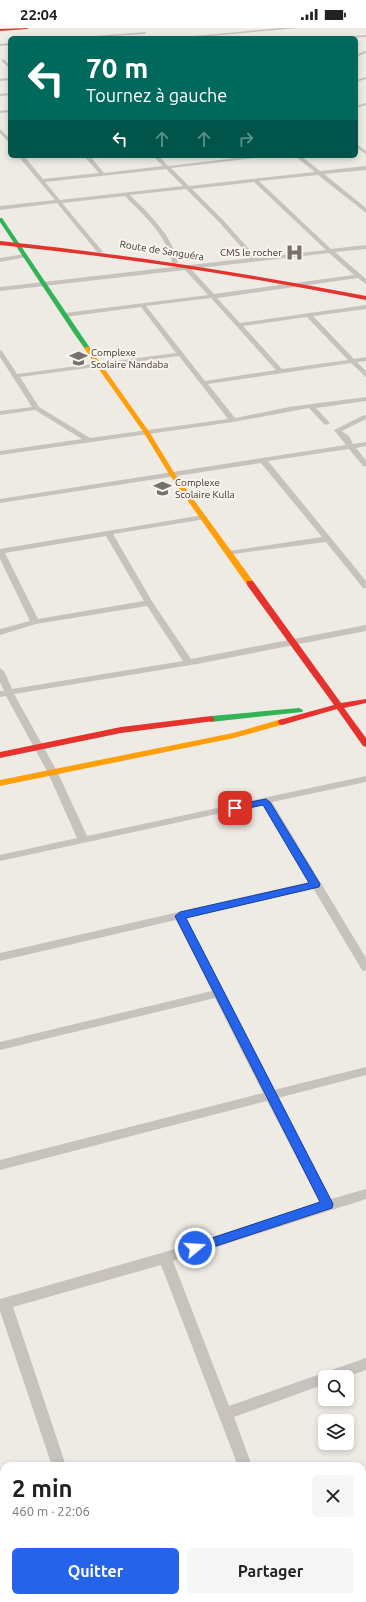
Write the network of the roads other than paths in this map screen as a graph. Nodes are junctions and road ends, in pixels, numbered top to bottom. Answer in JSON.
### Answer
{"nodes":[{"id":1,"x":27,"y":28,"type":"edge"},
{"id":2,"x":139,"y":28,"type":"edge"},
{"id":3,"x":248,"y":28,"type":"edge"},
{"id":4,"x":294,"y":28,"type":"edge"},
{"id":5,"x":0,"y":30,"type":"edge"},
{"id":6,"x":253,"y":32,"type":"junction"},
{"id":7,"x":118,"y":36,"type":"edge"},
{"id":8,"x":219,"y":36,"type":"edge"},
{"id":9,"x":259,"y":36,"type":"edge"},
{"id":10,"x":0,"y":130,"type":"edge"},
{"id":11,"x":8,"y":143,"type":"edge"},
{"id":12,"x":358,"y":147,"type":"edge"},
{"id":13,"x":366,"y":153,"type":"edge"},
{"id":14,"x":24,"y":158,"type":"edge"},
{"id":15,"x":89,"y":158,"type":"edge"},
{"id":16,"x":158,"y":158,"type":"edge"},
{"id":17,"x":221,"y":158,"type":"edge"},
{"id":18,"x":250,"y":158,"type":"edge"},
{"id":19,"x":300,"y":158,"type":"edge"},
{"id":20,"x":224,"y":161,"type":"junction"},
{"id":21,"x":167,"y":167,"type":"junction"},
{"id":22,"x":366,"y":168,"type":"edge"},
{"id":23,"x":318,"y":173,"type":"junction"},
{"id":24,"x":102,"y":174,"type":"junction"},
{"id":25,"x":255,"y":180,"type":"junction"},
{"id":26,"x":43,"y":181,"type":"junction"},
{"id":27,"x":187,"y":187,"type":"junction"},
{"id":28,"x":126,"y":194,"type":"junction"},
{"id":29,"x":60,"y":202,"type":"junction"},
{"id":30,"x":0,"y":208,"type":"edge"},
{"id":31,"x":366,"y":211,"type":"edge"},
{"id":32,"x":0,"y":219,"type":"edge"},
{"id":33,"x":0,"y":242,"type":"edge"},
{"id":34,"x":19,"y":244,"type":"junction"},
{"id":35,"x":366,"y":246,"type":"edge"},
{"id":36,"x":330,"y":251,"type":"junction"},
{"id":37,"x":100,"y":252,"type":"junction"},
{"id":38,"x":25,"y":256,"type":"junction"},
{"id":39,"x":255,"y":259,"type":"junction"},
{"id":40,"x":0,"y":260,"type":"edge"},
{"id":41,"x":175,"y":262,"type":"junction"},
{"id":42,"x":190,"y":266,"type":"junction"},
{"id":43,"x":359,"y":276,"type":"junction"},
{"id":44,"x":366,"y":282,"type":"edge"},
{"id":45,"x":43,"y":284,"type":"junction"},
{"id":46,"x":301,"y":285,"type":"junction"},
{"id":47,"x":0,"y":289,"type":"edge"},
{"id":48,"x":214,"y":296,"type":"junction"},
{"id":49,"x":366,"y":298,"type":"edge"},
{"id":50,"x":142,"y":305,"type":"junction"},
{"id":51,"x":366,"y":307,"type":"edge"},
{"id":52,"x":65,"y":315,"type":"junction"},
{"id":53,"x":309,"y":316,"type":"junction"},
{"id":54,"x":239,"y":325,"type":"junction"},
{"id":55,"x":0,"y":352,"type":"edge"},
{"id":56,"x":180,"y":354,"type":"junction"},
{"id":57,"x":366,"y":359,"type":"edge"},
{"id":58,"x":354,"y":361,"type":"junction"},
{"id":59,"x":99,"y":364,"type":"junction"},
{"id":60,"x":281,"y":372,"type":"junction"},
{"id":61,"x":366,"y":375,"type":"edge"},
{"id":62,"x":15,"y":376,"type":"junction"},
{"id":63,"x":203,"y":383,"type":"junction"},
{"id":64,"x":366,"y":399,"type":"edge"},
{"id":65,"x":312,"y":406,"type":"junction"},
{"id":66,"x":36,"y":408,"type":"junction"},
{"id":67,"x":0,"y":413,"type":"edge"},
{"id":68,"x":364,"y":417,"type":"dead end"},
{"id":69,"x":233,"y":420,"type":"junction"},
{"id":70,"x":326,"y":423,"type":"dead end"},
{"id":71,"x":147,"y":432,"type":"junction"},
{"id":72,"x":87,"y":439,"type":"junction"},
{"id":73,"x":366,"y":444,"type":"edge"},
{"id":74,"x":350,"y":446,"type":"junction"},
{"id":75,"x":0,"y":453,"type":"edge"},
{"id":76,"x":263,"y":460,"type":"junction"},
{"id":77,"x":366,"y":464,"type":"edge"},
{"id":78,"x":172,"y":474,"type":"junction"},
{"id":79,"x":0,"y":501,"type":"edge"},
{"id":80,"x":203,"y":517,"type":"junction"},
{"id":81,"x":108,"y":533,"type":"junction"},
{"id":82,"x":328,"y":539,"type":"junction"},
{"id":83,"x":0,"y":551,"type":"edge"},
{"id":84,"x":229,"y":553,"type":"junction"},
{"id":85,"x":366,"y":586,"type":"edge"},
{"id":86,"x":149,"y":603,"type":"junction"},
{"id":87,"x":35,"y":622,"type":"junction"},
{"id":88,"x":366,"y":628,"type":"edge"},
{"id":89,"x":0,"y":632,"type":"edge"},
{"id":90,"x":293,"y":643,"type":"junction"},
{"id":91,"x":188,"y":662,"type":"junction"},
{"id":92,"x":0,"y":671,"type":"edge"},
{"id":93,"x":4,"y":693,"type":"edge"},
{"id":94,"x":366,"y":701,"type":"edge"},
{"id":95,"x":340,"y":706,"type":"junction"},
{"id":96,"x":366,"y":744,"type":"edge"},
{"id":97,"x":38,"y":747,"type":"junction"},
{"id":98,"x":0,"y":755,"type":"edge"},
{"id":99,"x":53,"y":773,"type":"junction"},
{"id":100,"x":366,"y":779,"type":"edge"},
{"id":101,"x":0,"y":783,"type":"edge"},
{"id":102,"x":266,"y":802,"type":"junction"},
{"id":103,"x":82,"y":839,"type":"junction"},
{"id":104,"x":0,"y":858,"type":"edge"},
{"id":105,"x":315,"y":884,"type":"junction"},
{"id":106,"x":180,"y":916,"type":"junction"},
{"id":107,"x":0,"y":956,"type":"edge"},
{"id":108,"x":366,"y":967,"type":"edge"},
{"id":109,"x":219,"y":993,"type":"junction"},
{"id":110,"x":0,"y":1046,"type":"edge"},
{"id":111,"x":366,"y":1071,"type":"edge"},
{"id":112,"x":270,"y":1095,"type":"junction"},
{"id":113,"x":0,"y":1165,"type":"edge"},
{"id":114,"x":366,"y":1194,"type":"edge"},
{"id":115,"x":328,"y":1204,"type":"junction"},
{"id":116,"x":166,"y":1258,"type":"junction"},
{"id":117,"x":2,"y":1305,"type":"edge"},
{"id":118,"x":366,"y":1364,"type":"edge"},
{"id":119,"x":348,"y":1370,"type":"edge"},
{"id":120,"x":318,"y":1380,"type":"edge"},
{"id":121,"x":224,"y":1414,"type":"junction"},
{"id":122,"x":58,"y":1462,"type":"edge"},
{"id":123,"x":243,"y":1462,"type":"edge"}],
"edges":[{"from":1,"to":5,"type":"street"},
{"from":2,"to":7,"type":"street"},
{"from":3,"to":6,"type":"street"},
{"from":4,"to":6,"type":"street"},
{"from":6,"to":8,"type":"street"},
{"from":6,"to":9,"type":"street"},
{"from":10,"to":11,"type":"street"},
{"from":12,"to":13,"type":"street"},
{"from":14,"to":26,"type":"street"},
{"from":15,"to":24,"type":"street"},
{"from":16,"to":21,"type":"street"},
{"from":17,"to":20,"type":"street"},
{"from":18,"to":20,"type":"street"},
{"from":19,"to":23,"type":"street"},
{"from":20,"to":21,"type":"street"},
{"from":21,"to":24,"type":"street"},
{"from":21,"to":27,"type":"street"},
{"from":22,"to":23,"type":"street"},
{"from":23,"to":25,"type":"street"},
{"from":23,"to":31,"type":"street"},
{"from":24,"to":26,"type":"street"},
{"from":25,"to":27,"type":"street"},
{"from":25,"to":36,"type":"street"},
{"from":26,"to":29,"type":"street"},
{"from":27,"to":28,"type":"street"},
{"from":27,"to":39,"type":"street"},
{"from":28,"to":29,"type":"street"},
{"from":28,"to":41,"type":"street"},
{"from":29,"to":30,"type":"street"},
{"from":29,"to":37,"type":"street"},
{"from":32,"to":34,"type":"street"},
{"from":33,"to":34,"type":"street","name":"Route de Sanguéra"},
{"from":34,"to":37,"type":"street","name":"Route de Sanguéra"},
{"from":34,"to":38,"type":"street"},
{"from":35,"to":36,"type":"street"},
{"from":36,"to":39,"type":"street"},
{"from":36,"to":43,"type":"street"},
{"from":37,"to":41,"type":"street","name":"Route de Sanguéra"},
{"from":38,"to":40,"type":"street"},
{"from":38,"to":45,"type":"street"},
{"from":39,"to":42,"type":"street"},
{"from":41,"to":42,"type":"street","name":"Route de Sanguéra"},
{"from":42,"to":45,"type":"street"},
{"from":42,"to":46,"type":"street","name":"Route de Sanguéra"},
{"from":42,"to":48,"type":"street"},
{"from":43,"to":44,"type":"street"},
{"from":43,"to":46,"type":"street"},
{"from":45,"to":47,"type":"street"},
{"from":45,"to":52,"type":"street"},
{"from":46,"to":48,"type":"street"},
{"from":46,"to":49,"type":"street","name":"Route de Sanguéra"},
{"from":48,"to":50,"type":"street"},
{"from":48,"to":54,"type":"street"},
{"from":50,"to":52,"type":"street"},
{"from":50,"to":56,"type":"street"},
{"from":51,"to":53,"type":"street"},
{"from":52,"to":59,"type":"street"},
{"from":53,"to":54,"type":"street"},
{"from":53,"to":58,"type":"street"},
{"from":54,"to":60,"type":"street"},
{"from":55,"to":62,"type":"street"},
{"from":56,"to":59,"type":"street"},
{"from":56,"to":63,"type":"street"},
{"from":57,"to":58,"type":"street"},
{"from":58,"to":60,"type":"street"},
{"from":58,"to":61,"type":"street"},
{"from":59,"to":62,"type":"street"},
{"from":59,"to":71,"type":"street"},
{"from":60,"to":63,"type":"street"},
{"from":62,"to":66,"type":"street"},
{"from":63,"to":69,"type":"street"},
{"from":64,"to":65,"type":"street"},
{"from":65,"to":69,"type":"street"},
{"from":65,"to":70,"type":"street"},
{"from":66,"to":67,"type":"street"},
{"from":66,"to":72,"type":"street"},
{"from":68,"to":74,"type":"street"},
{"from":69,"to":71,"type":"street"},
{"from":71,"to":72,"type":"street"},
{"from":71,"to":78,"type":"street"},
{"from":72,"to":75,"type":"street"},
{"from":73,"to":74,"type":"street"},
{"from":74,"to":76,"type":"street"},
{"from":74,"to":77,"type":"street"},
{"from":76,"to":78,"type":"street"},
{"from":76,"to":82,"type":"street"},
{"from":78,"to":79,"type":"street"},
{"from":78,"to":80,"type":"street"},
{"from":80,"to":81,"type":"street"},
{"from":80,"to":84,"type":"street"},
{"from":81,"to":83,"type":"street"},
{"from":81,"to":86,"type":"street"},
{"from":82,"to":84,"type":"street"},
{"from":82,"to":85,"type":"street"},
{"from":83,"to":87,"type":"street"},
{"from":84,"to":90,"type":"street"},
{"from":86,"to":87,"type":"street"},
{"from":86,"to":91,"type":"street"},
{"from":87,"to":89,"type":"street"},
{"from":88,"to":90,"type":"street"},
{"from":90,"to":91,"type":"street"},
{"from":90,"to":95,"type":"street"},
{"from":91,"to":93,"type":"street"},
{"from":92,"to":93,"type":"street"},
{"from":93,"to":97,"type":"street"},
{"from":94,"to":95,"type":"street"},
{"from":95,"to":96,"type":"street"},
{"from":95,"to":97,"type":"street"},
{"from":95,"to":99,"type":"street"},
{"from":97,"to":98,"type":"street"},
{"from":97,"to":99,"type":"street"},
{"from":99,"to":101,"type":"street"},
{"from":99,"to":103,"type":"street"},
{"from":100,"to":102,"type":"street"},
{"from":102,"to":103,"type":"street"},
{"from":102,"to":105,"type":"street"},
{"from":103,"to":104,"type":"street"},
{"from":105,"to":106,"type":"street"},
{"from":105,"to":108,"type":"street"},
{"from":106,"to":107,"type":"street"},
{"from":106,"to":109,"type":"street"},
{"from":109,"to":110,"type":"street"},
{"from":109,"to":112,"type":"street"},
{"from":111,"to":112,"type":"street"},
{"from":112,"to":113,"type":"street"},
{"from":112,"to":115,"type":"street"},
{"from":114,"to":115,"type":"street"},
{"from":115,"to":116,"type":"street"},
{"from":116,"to":117,"type":"street"},
{"from":116,"to":121,"type":"street"},
{"from":117,"to":122,"type":"street"},
{"from":118,"to":119,"type":"street"},
{"from":120,"to":121,"type":"street"},
{"from":121,"to":123,"type":"street"}]}
